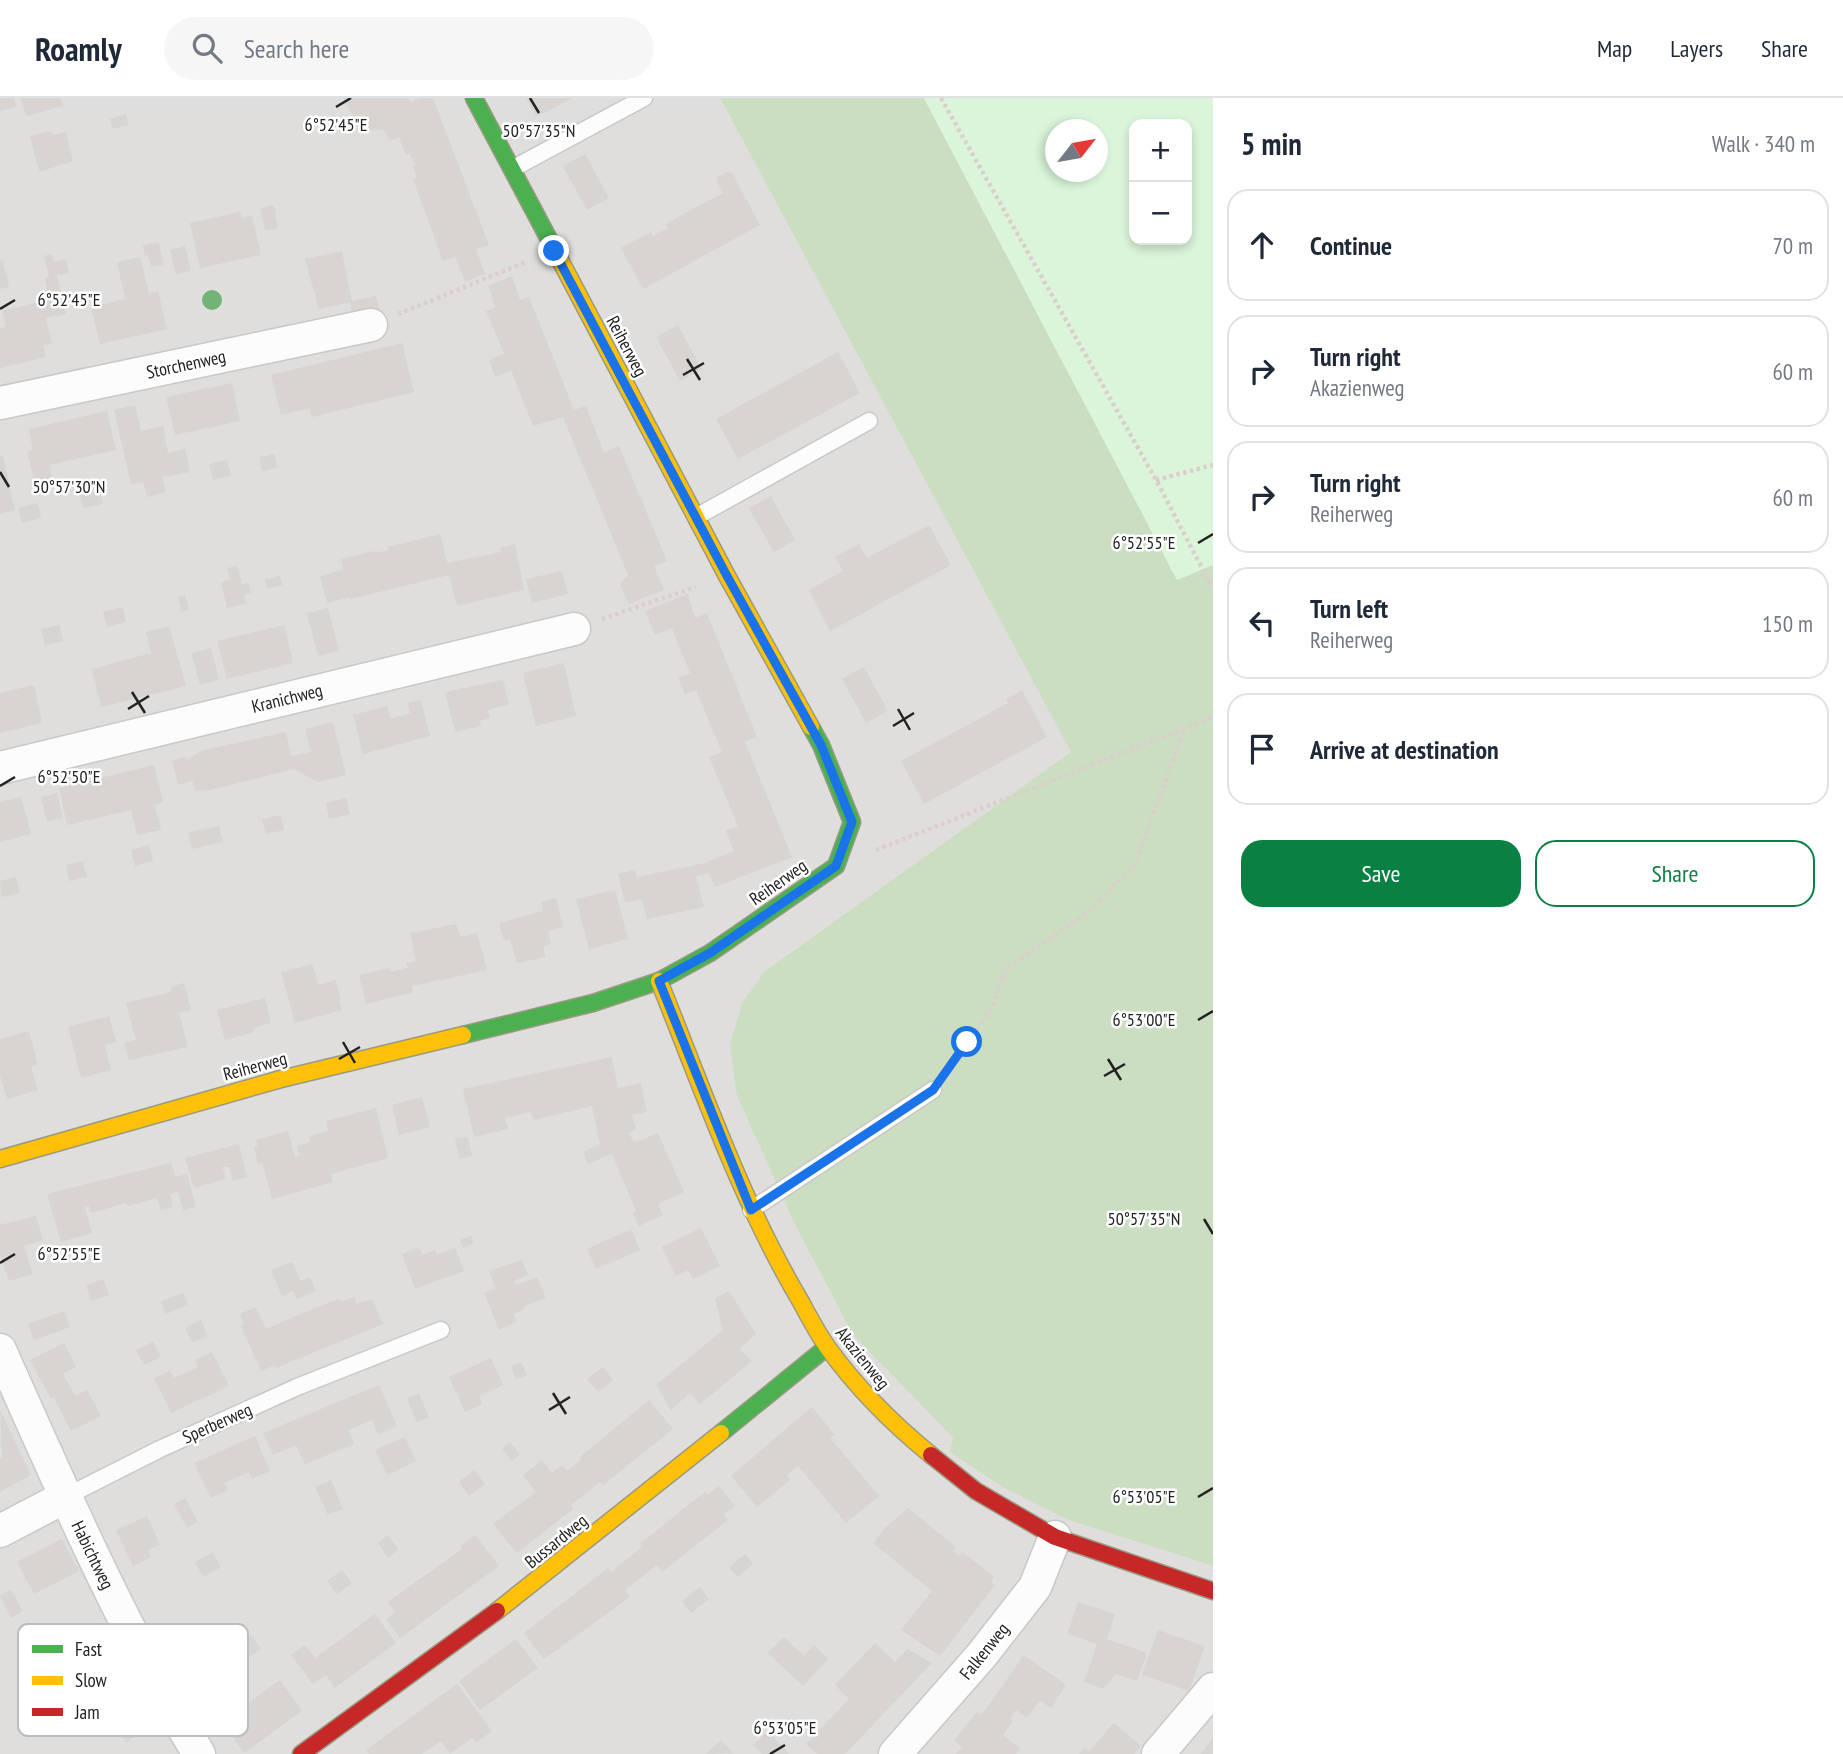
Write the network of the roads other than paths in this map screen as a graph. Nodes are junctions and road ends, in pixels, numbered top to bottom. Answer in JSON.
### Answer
{"nodes":[{"id":1,"x":474,"y":98,"type":"edge"},
{"id":2,"x":644,"y":98,"type":"edge"},
{"id":3,"x":512,"y":169,"type":"junction"},
{"id":4,"x":371,"y":325,"type":"road end"},
{"id":5,"x":0,"y":403,"type":"edge"},
{"id":6,"x":869,"y":421,"type":"dead end"},
{"id":7,"x":696,"y":517,"type":"junction"},
{"id":8,"x":575,"y":629,"type":"road end"},
{"id":9,"x":0,"y":768,"type":"edge"},
{"id":10,"x":659,"y":981,"type":"junction"},
{"id":11,"x":933,"y":1090,"type":"road end"},
{"id":12,"x":0,"y":1159,"type":"edge"},
{"id":13,"x":751,"y":1210,"type":"junction"},
{"id":14,"x":441,"y":1330,"type":"dead end"},
{"id":15,"x":827,"y":1347,"type":"junction"},
{"id":16,"x":0,"y":1350,"type":"edge"},
{"id":17,"x":65,"y":1497,"type":"junction"},
{"id":18,"x":0,"y":1531,"type":"edge"},
{"id":19,"x":1055,"y":1537,"type":"junction"},
{"id":20,"x":1213,"y":1591,"type":"edge"},
{"id":21,"x":128,"y":1624,"type":"edge"},
{"id":22,"x":1213,"y":1689,"type":"edge"},
{"id":23,"x":189,"y":1736,"type":"edge"},
{"id":24,"x":199,"y":1754,"type":"edge"},
{"id":25,"x":301,"y":1754,"type":"edge"},
{"id":26,"x":895,"y":1754,"type":"edge"},
{"id":27,"x":1158,"y":1754,"type":"edge"}],
"edges":[{"from":1,"to":3,"type":"street","name":"Reiherweg"},
{"from":2,"to":3,"type":"lane"},
{"from":3,"to":7,"type":"street","name":"Reiherweg"},
{"from":4,"to":5,"type":"street","name":"Storchenweg"},
{"from":6,"to":7,"type":"lane"},
{"from":7,"to":10,"type":"street","name":"Reiherweg"},
{"from":8,"to":9,"type":"street","name":"Kranichweg"},
{"from":10,"to":12,"type":"street","name":"Reiherweg"},
{"from":10,"to":13,"type":"street","name":"Akazienweg"},
{"from":11,"to":13,"type":"lane"},
{"from":13,"to":15,"type":"street","name":"Akazienweg"},
{"from":14,"to":17,"type":"lane","name":"Sperberweg"},
{"from":15,"to":19,"type":"street","name":"Akazienweg"},
{"from":15,"to":25,"type":"street","name":"Bussardweg"},
{"from":16,"to":17,"type":"street","name":"Habichtweg"},
{"from":17,"to":18,"type":"street","name":"Sperberweg"},
{"from":17,"to":21,"type":"street","name":"Habichtweg"},
{"from":19,"to":20,"type":"street","name":"Akazienweg"},
{"from":19,"to":26,"type":"street","name":"Falkenweg"},
{"from":22,"to":27,"type":"street"},
{"from":23,"to":24,"type":"street","name":"Habichtweg"}]}
